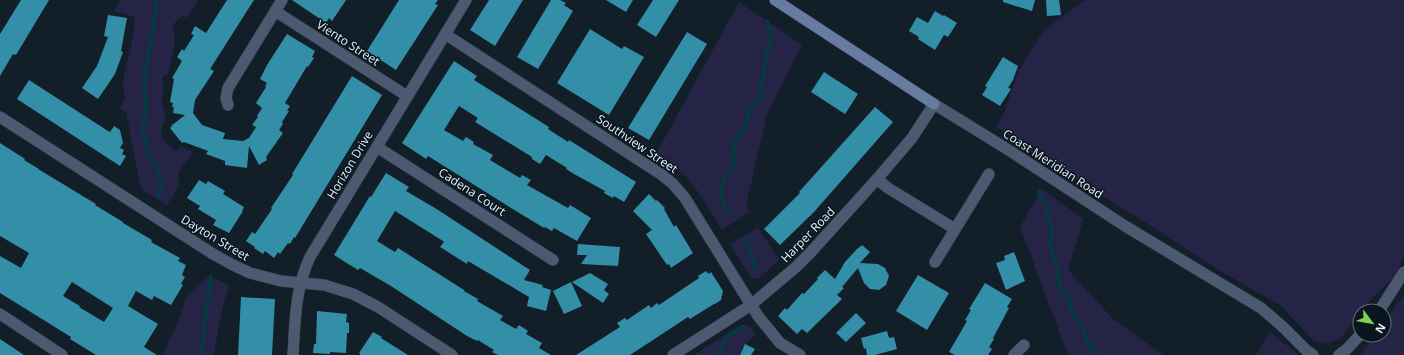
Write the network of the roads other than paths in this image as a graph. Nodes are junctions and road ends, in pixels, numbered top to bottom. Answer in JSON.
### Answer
{"nodes":[{"id":1,"x":282,"y":0,"type":"edge"},
{"id":2,"x":466,"y":0,"type":"edge"},
{"id":3,"x":776,"y":0,"type":"edge"},
{"id":4,"x":275,"y":11,"type":"junction"},
{"id":5,"x":445,"y":34,"type":"junction"},
{"id":6,"x":407,"y":96,"type":"junction"},
{"id":7,"x":934,"y":104,"type":"junction"},
{"id":8,"x":228,"y":105,"type":"dead end"},
{"id":9,"x":0,"y":117,"type":"edge"},
{"id":10,"x":377,"y":147,"type":"junction"},
{"id":11,"x":989,"y":174,"type":"dead end"},
{"id":12,"x":877,"y":179,"type":"junction"},
{"id":13,"x":955,"y":229,"type":"junction"},
{"id":14,"x":553,"y":260,"type":"dead end"},
{"id":15,"x":935,"y":262,"type":"dead end"},
{"id":16,"x":1404,"y":272,"type":"edge"},
{"id":17,"x":300,"y":283,"type":"junction"},
{"id":18,"x":1384,"y":303,"type":"edge"},
{"id":19,"x":751,"y":305,"type":"junction"},
{"id":20,"x":0,"y":314,"type":"edge"},
{"id":21,"x":1353,"y":343,"type":"edge"},
{"id":22,"x":1024,"y":345,"type":"dead end"},
{"id":23,"x":62,"y":355,"type":"edge"},
{"id":24,"x":292,"y":355,"type":"edge"},
{"id":25,"x":452,"y":355,"type":"edge"},
{"id":26,"x":673,"y":355,"type":"edge"},
{"id":27,"x":800,"y":355,"type":"edge"},
{"id":28,"x":1014,"y":355,"type":"edge"},
{"id":29,"x":1313,"y":355,"type":"edge"},
{"id":30,"x":1339,"y":355,"type":"edge"}],
"edges":[{"from":1,"to":4,"type":"street"},
{"from":2,"to":5,"type":"street","name":"Horizon Drive"},
{"from":3,"to":7,"type":"main road","name":"Coast Meridian Road"},
{"from":4,"to":6,"type":"street","name":"Viento Street"},
{"from":4,"to":8,"type":"street"},
{"from":5,"to":6,"type":"street","name":"Horizon Drive"},
{"from":5,"to":19,"type":"street","name":"Southview Street"},
{"from":6,"to":10,"type":"street","name":"Horizon Drive"},
{"from":7,"to":12,"type":"street","name":"Harper Road"},
{"from":7,"to":29,"type":"street","name":"Coast Meridian Road"},
{"from":9,"to":17,"type":"street","name":"Dayton Street"},
{"from":10,"to":14,"type":"street","name":"Cadena Court"},
{"from":10,"to":17,"type":"street","name":"Horizon Drive"},
{"from":11,"to":13,"type":"street"},
{"from":12,"to":13,"type":"street"},
{"from":12,"to":19,"type":"street","name":"Harper Road"},
{"from":13,"to":15,"type":"street"},
{"from":16,"to":18,"type":"street"},
{"from":17,"to":24,"type":"street","name":"Horizon Drive"},
{"from":17,"to":25,"type":"street","name":"Dayton Street"},
{"from":19,"to":26,"type":"street","name":"Harper Road"},
{"from":19,"to":27,"type":"street","name":"Southview Street"},
{"from":20,"to":23,"type":"street"},
{"from":21,"to":30,"type":"street"},
{"from":22,"to":28,"type":"street"}]}
